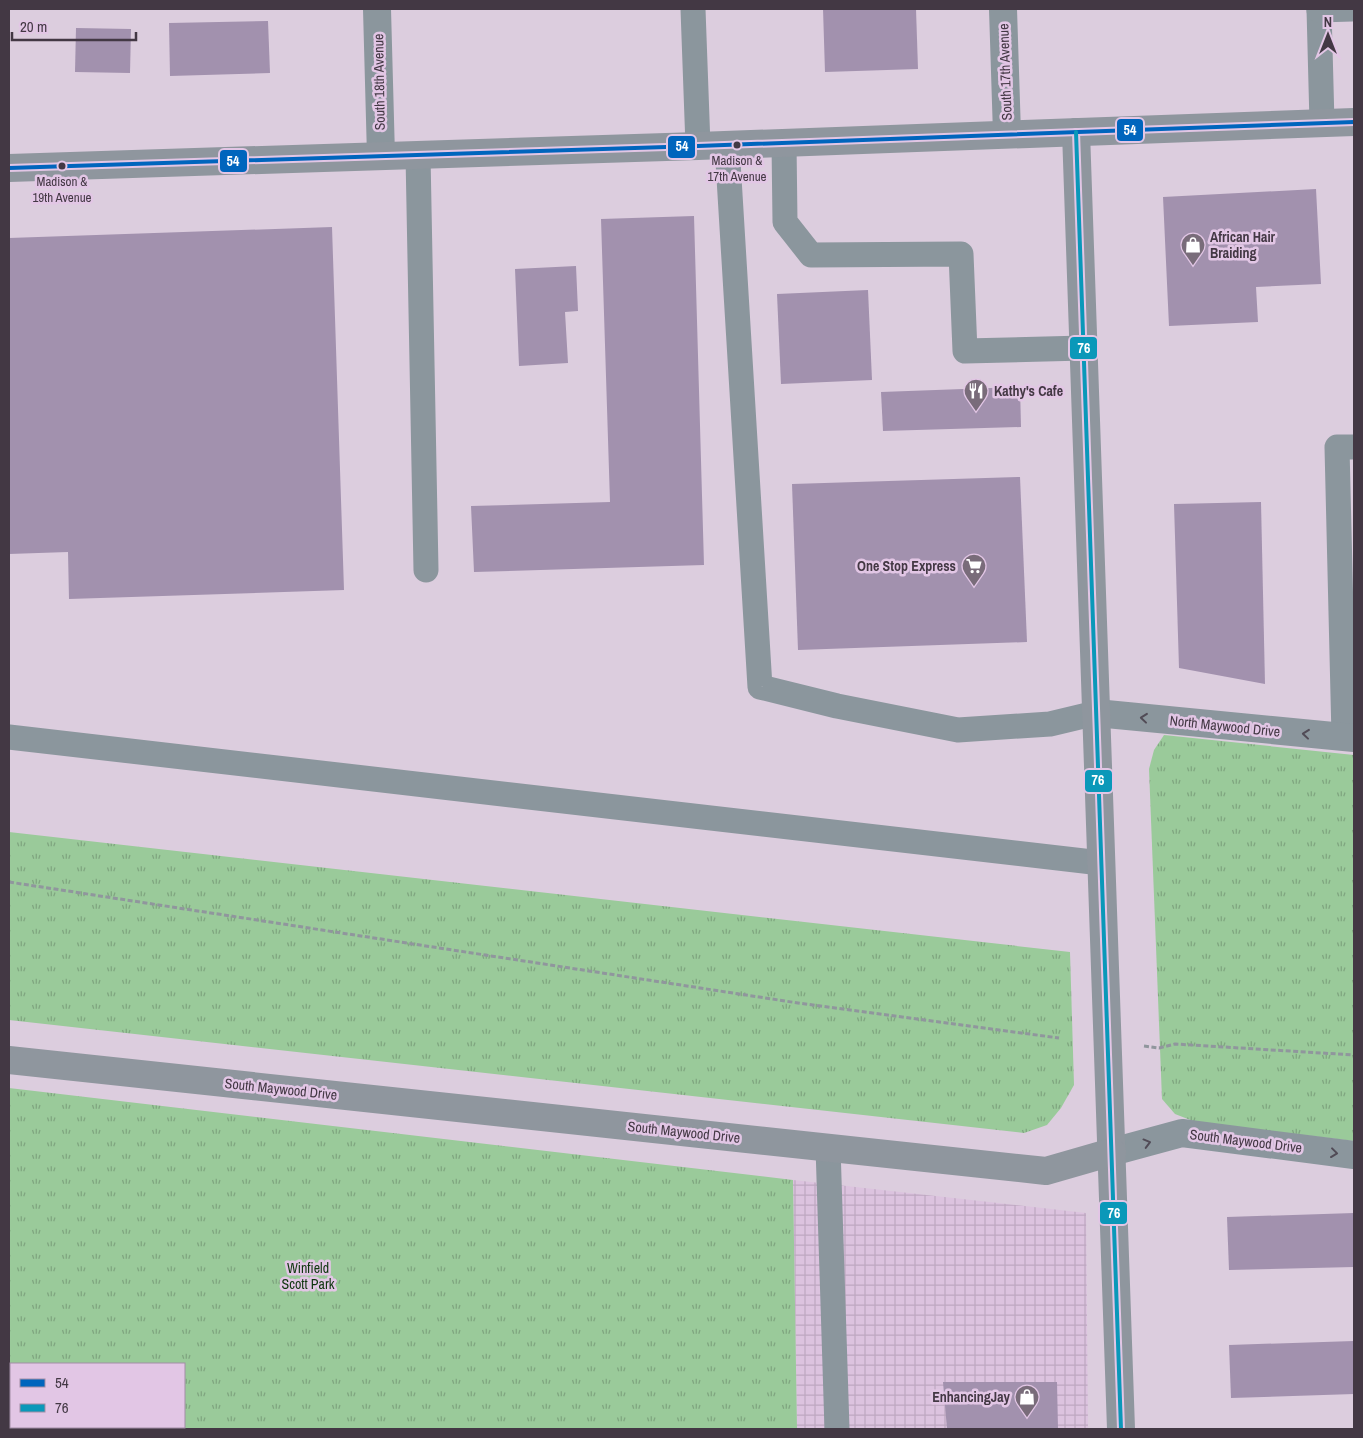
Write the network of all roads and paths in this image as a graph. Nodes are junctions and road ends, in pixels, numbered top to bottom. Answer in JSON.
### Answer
{"nodes":[{"id":1,"x":378,"y":9,"type":"edge"},
{"id":2,"x":693,"y":9,"type":"edge"},
{"id":3,"x":1004,"y":9,"type":"edge"},
{"id":4,"x":1319,"y":9,"type":"edge"},
{"id":5,"x":1352,"y":9,"type":"edge"},
{"id":6,"x":1354,"y":122,"type":"edge"},
{"id":7,"x":1322,"y":123,"type":"junction"},
{"id":8,"x":1076,"y":132,"type":"junction"},
{"id":9,"x":1007,"y":134,"type":"junction"},
{"id":10,"x":784,"y":143,"type":"junction"},
{"id":11,"x":727,"y":145,"type":"junction"},
{"id":12,"x":698,"y":146,"type":"junction"},
{"id":13,"x":418,"y":155,"type":"junction"},
{"id":14,"x":381,"y":156,"type":"junction"},
{"id":15,"x":9,"y":168,"type":"edge"},
{"id":16,"x":1084,"y":348,"type":"junction"},
{"id":17,"x":1354,"y":447,"type":"edge"},
{"id":18,"x":426,"y":570,"type":"dead end"},
{"id":19,"x":1096,"y":713,"type":"junction"},
{"id":20,"x":9,"y":737,"type":"edge"},
{"id":21,"x":1349,"y":738,"type":"edge"},
{"id":22,"x":1102,"y":863,"type":"junction"},
{"id":23,"x":9,"y":882,"type":"edge"},
{"id":24,"x":1059,"y":1038,"type":"dead end"},
{"id":25,"x":1152,"y":1047,"type":"dead end"},
{"id":26,"x":1354,"y":1055,"type":"edge"},
{"id":27,"x":9,"y":1060,"type":"edge"},
{"id":28,"x":828,"y":1147,"type":"junction"},
{"id":29,"x":1112,"y":1152,"type":"junction"},
{"id":30,"x":1354,"y":1155,"type":"edge"},
{"id":31,"x":837,"y":1429,"type":"edge"},
{"id":32,"x":1121,"y":1429,"type":"edge"}],
"edges":[{"from":1,"to":14,"type":"street","name":"South 18th Avenue"},
{"from":2,"to":12,"type":"lane"},
{"from":3,"to":9,"type":"street","name":"South 17th Avenue"},
{"from":4,"to":5,"type":"lane"},
{"from":4,"to":7,"type":"lane"},
{"from":6,"to":7,"type":"street"},
{"from":7,"to":8,"type":"street"},
{"from":8,"to":9,"type":"street"},
{"from":8,"to":16,"type":"street"},
{"from":9,"to":10,"type":"street"},
{"from":10,"to":11,"type":"street"},
{"from":10,"to":16,"type":"lane"},
{"from":11,"to":12,"type":"street"},
{"from":11,"to":19,"type":"lane"},
{"from":12,"to":13,"type":"street"},
{"from":13,"to":14,"type":"street"},
{"from":13,"to":18,"type":"lane"},
{"from":14,"to":15,"type":"street"},
{"from":16,"to":19,"type":"street"},
{"from":17,"to":21,"type":"lane"},
{"from":21,"to":19,"type":"street","name":"North Maywood Drive","one_way":true},
{"from":19,"to":22,"type":"street"},
{"from":20,"to":22,"type":"lane"},
{"from":22,"to":29,"type":"street"},
{"from":23,"to":24,"type":"path"},
{"from":25,"to":26,"type":"path"},
{"from":27,"to":28,"type":"street","name":"South Maywood Drive"},
{"from":28,"to":29,"type":"street","name":"South Maywood Drive"},
{"from":28,"to":31,"type":"lane"},
{"from":29,"to":30,"type":"street","name":"South Maywood Drive","one_way":true},
{"from":29,"to":32,"type":"street"}]}
